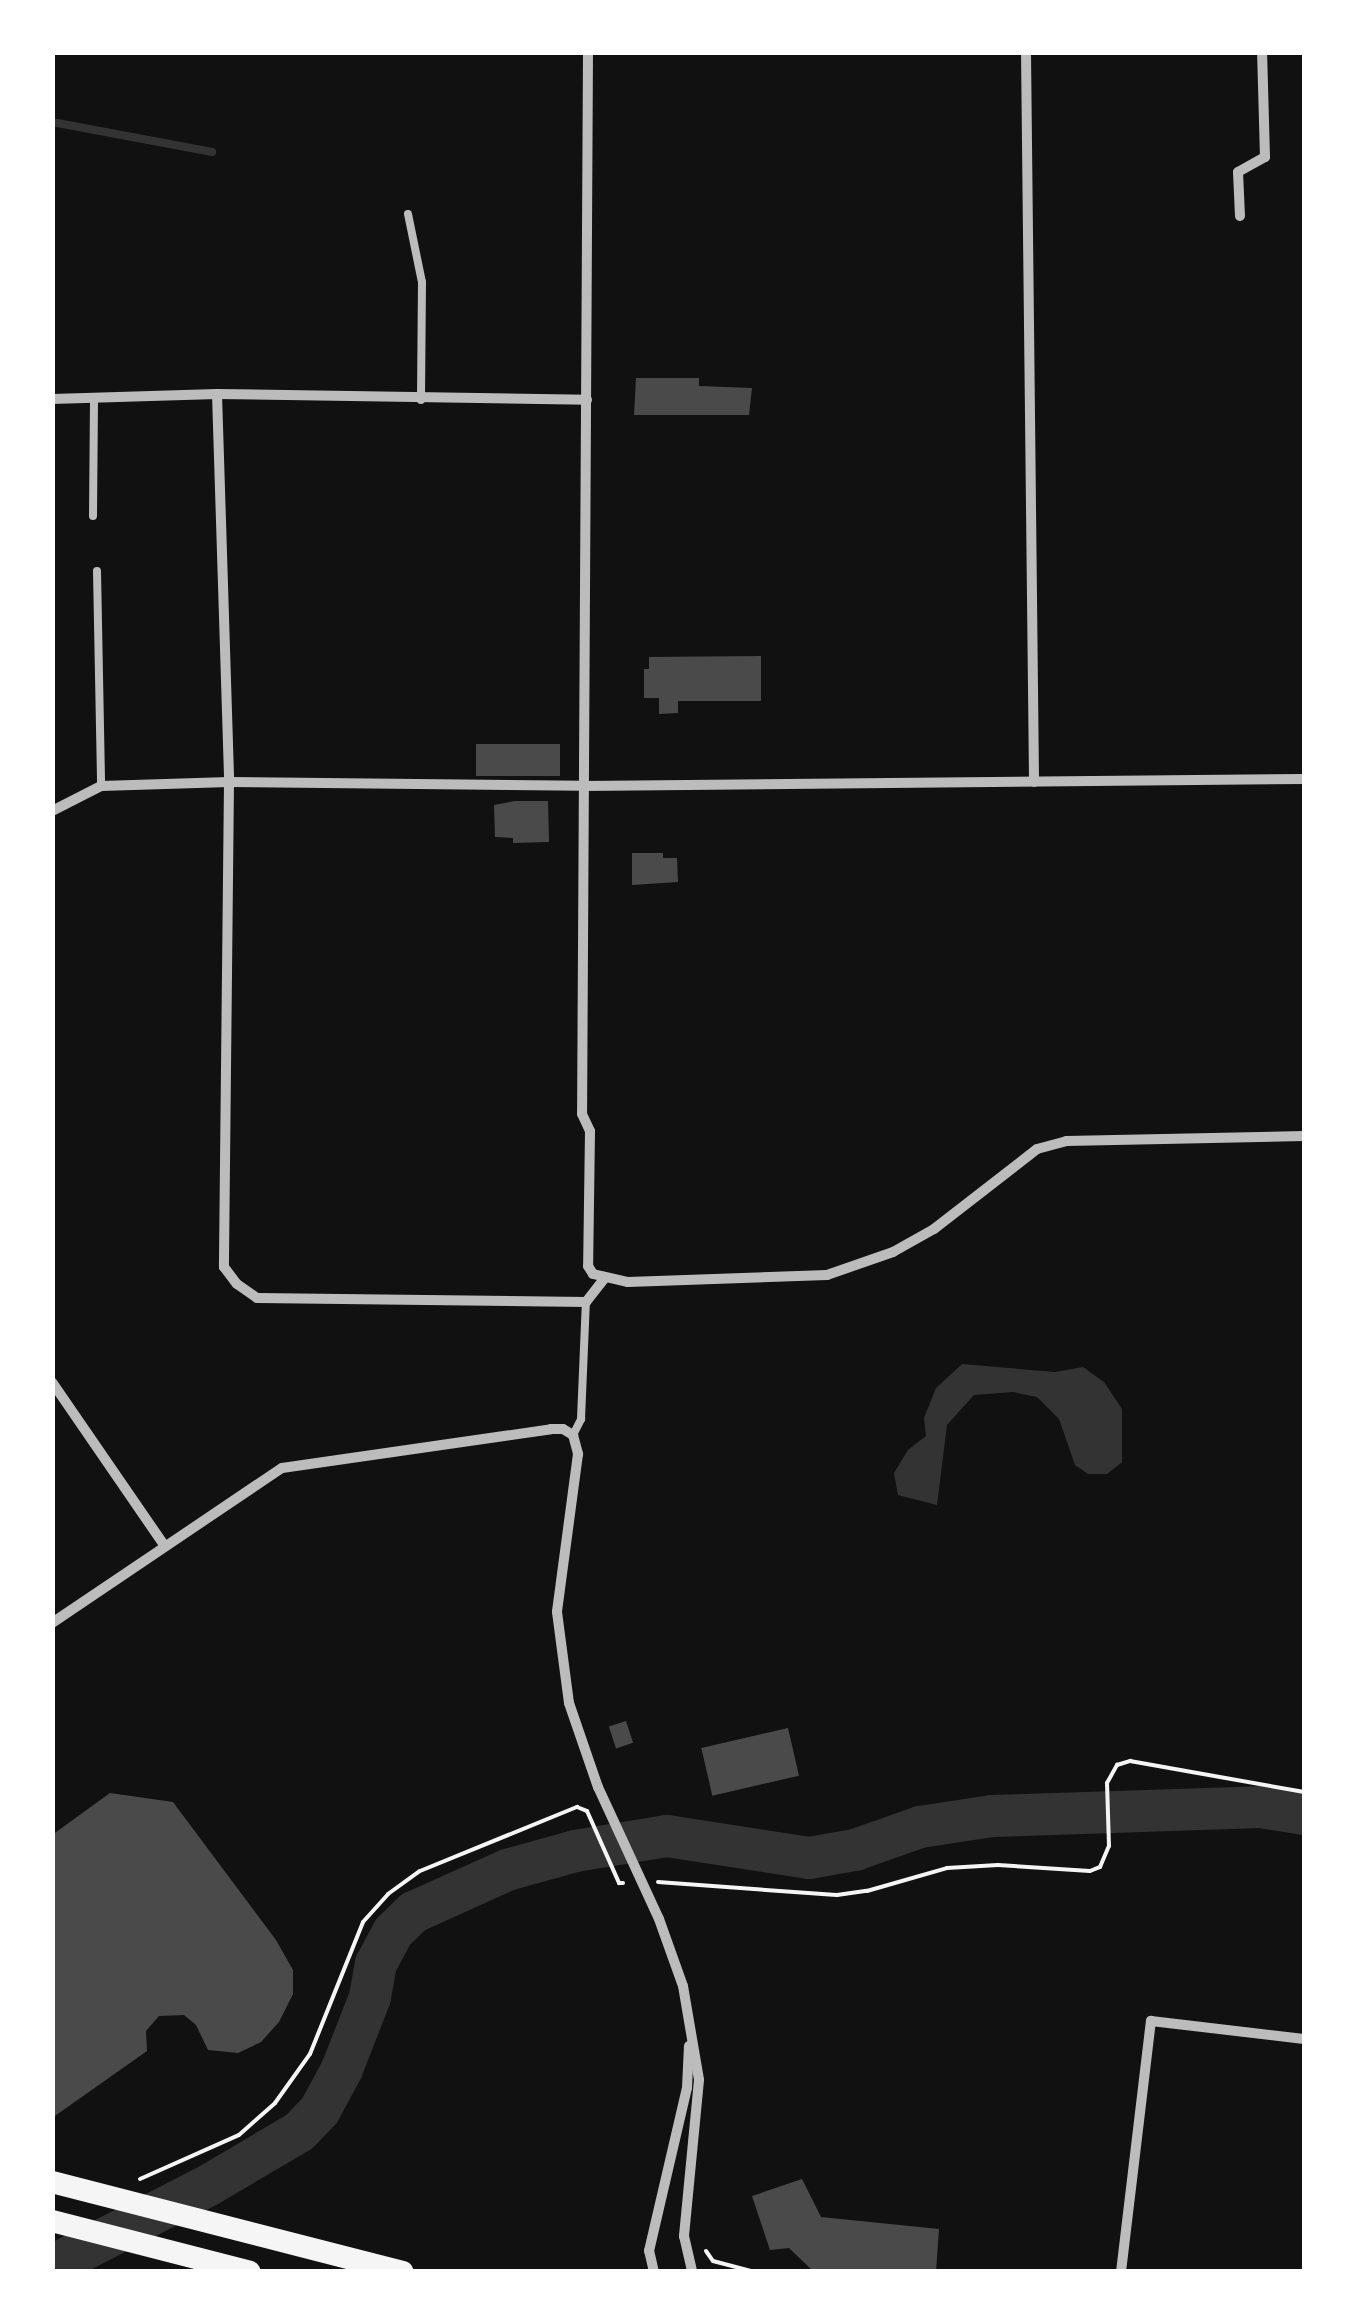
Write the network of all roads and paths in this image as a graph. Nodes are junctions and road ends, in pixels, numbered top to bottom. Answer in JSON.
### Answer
{"nodes":[{"id":1,"x":588,"y":52,"type":"edge"},
{"id":2,"x":1026,"y":52,"type":"edge"},
{"id":3,"x":1262,"y":52,"type":"edge"},
{"id":4,"x":408,"y":214,"type":"dead end"},
{"id":5,"x":1240,"y":216,"type":"dead end"},
{"id":6,"x":217,"y":394,"type":"junction"},
{"id":7,"x":52,"y":399,"type":"edge"},
{"id":8,"x":421,"y":400,"type":"junction"},
{"id":9,"x":587,"y":400,"type":"junction"},
{"id":10,"x":94,"y":401,"type":"junction"},
{"id":11,"x":93,"y":516,"type":"dead end"},
{"id":12,"x":96,"y":571,"type":"dead end"},
{"id":13,"x":1304,"y":780,"type":"edge"},
{"id":14,"x":229,"y":782,"type":"junction"},
{"id":15,"x":1034,"y":782,"type":"junction"},
{"id":16,"x":101,"y":786,"type":"junction"},
{"id":17,"x":583,"y":786,"type":"junction"},
{"id":18,"x":52,"y":811,"type":"edge"},
{"id":19,"x":1304,"y":1136,"type":"edge"},
{"id":20,"x":604,"y":1279,"type":"junction"},
{"id":21,"x":586,"y":1302,"type":"junction"},
{"id":22,"x":52,"y":1382,"type":"edge"},
{"id":23,"x":573,"y":1435,"type":"junction"},
{"id":24,"x":164,"y":1545,"type":"junction"},
{"id":25,"x":52,"y":1624,"type":"edge"},
{"id":26,"x":1304,"y":1792,"type":"edge"},
{"id":27,"x":642,"y":1882,"type":"junction"},
{"id":28,"x":619,"y":1883,"type":"dead end"},
{"id":29,"x":690,"y":2020,"type":"junction"},
{"id":30,"x":1304,"y":2038,"type":"edge"},
{"id":31,"x":164,"y":2166,"type":"dead end"},
{"id":32,"x":52,"y":2182,"type":"edge"},
{"id":33,"x":52,"y":2221,"type":"edge"},
{"id":34,"x":684,"y":2236,"type":"junction"},
{"id":35,"x":250,"y":2272,"type":"edge"},
{"id":36,"x":403,"y":2272,"type":"edge"},
{"id":37,"x":654,"y":2272,"type":"edge"},
{"id":38,"x":692,"y":2272,"type":"edge"},
{"id":39,"x":754,"y":2272,"type":"edge"},
{"id":40,"x":1121,"y":2272,"type":"edge"}],
"edges":[{"from":1,"to":9,"type":"street"},
{"from":2,"to":15,"type":"street"},
{"from":3,"to":5,"type":"street"},
{"from":4,"to":8,"type":"lane"},
{"from":6,"to":8,"type":"street"},
{"from":6,"to":10,"type":"street"},
{"from":6,"to":14,"type":"street"},
{"from":7,"to":10,"type":"street"},
{"from":8,"to":9,"type":"street"},
{"from":9,"to":17,"type":"street"},
{"from":10,"to":11,"type":"lane"},
{"from":12,"to":16,"type":"lane"},
{"from":13,"to":15,"type":"street"},
{"from":14,"to":16,"type":"street"},
{"from":14,"to":17,"type":"street"},
{"from":14,"to":21,"type":"street"},
{"from":15,"to":17,"type":"street"},
{"from":16,"to":18,"type":"street"},
{"from":17,"to":20,"type":"street"},
{"from":19,"to":20,"type":"street"},
{"from":20,"to":21,"type":"street"},
{"from":21,"to":23,"type":"lane"},
{"from":22,"to":24,"type":"street"},
{"from":23,"to":24,"type":"street"},
{"from":23,"to":27,"type":"street"},
{"from":24,"to":25,"type":"street"},
{"from":26,"to":27,"type":"path"},
{"from":27,"to":29,"type":"street"},
{"from":28,"to":31,"type":"path"},
{"from":29,"to":34,"type":"street"},
{"from":29,"to":37,"type":"street"},
{"from":30,"to":40,"type":"street"},
{"from":32,"to":36,"type":"main road"},
{"from":33,"to":35,"type":"main road"},
{"from":34,"to":38,"type":"street"},
{"from":34,"to":39,"type":"path"}]}
